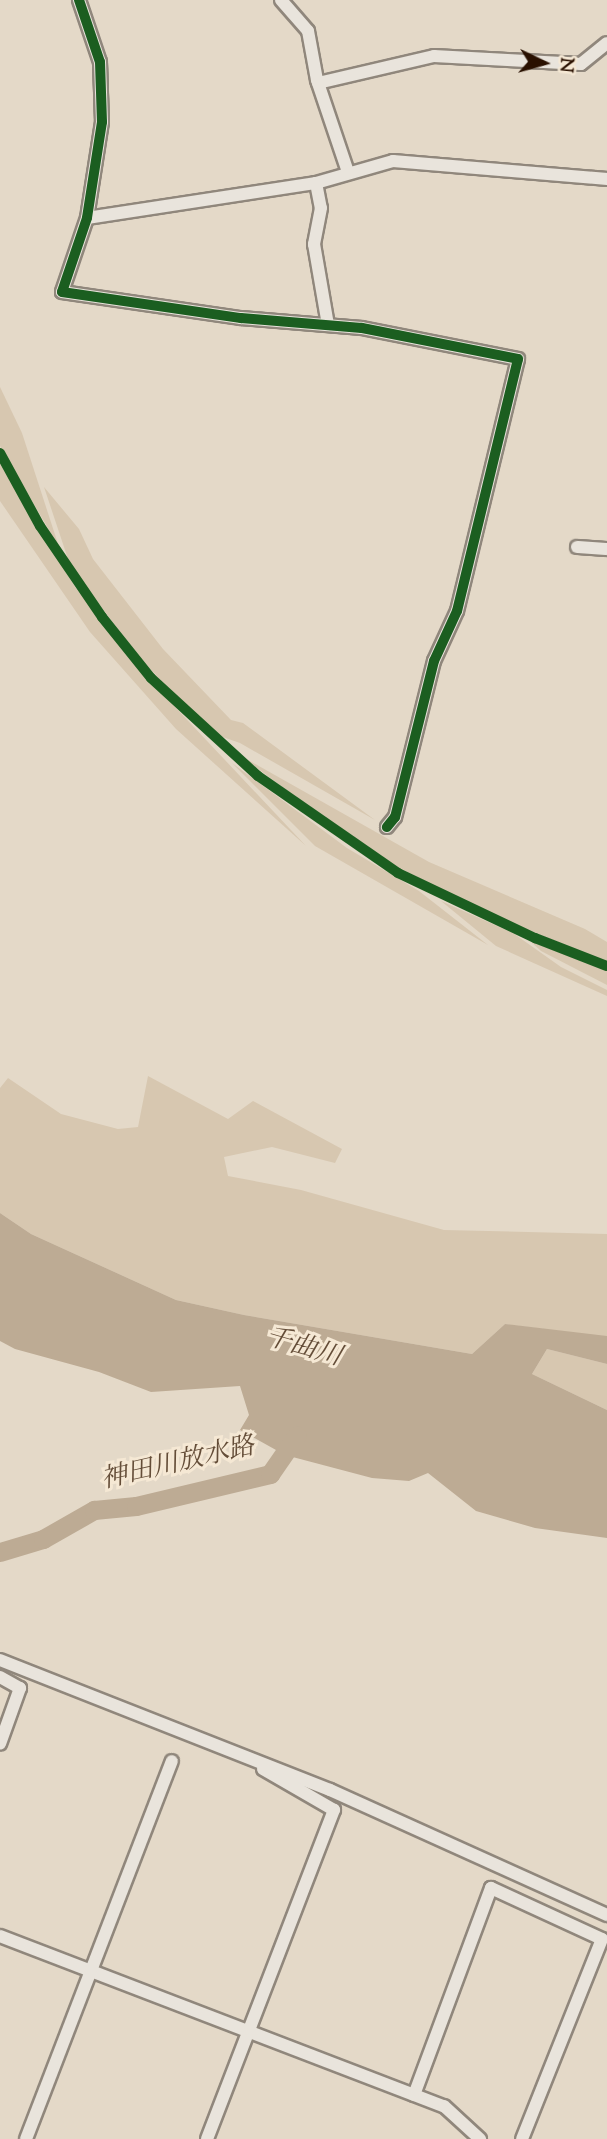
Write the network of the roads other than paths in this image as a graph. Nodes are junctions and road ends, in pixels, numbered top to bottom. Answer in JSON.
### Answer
{"nodes":[{"id":1,"x":79,"y":0,"type":"edge"},
{"id":2,"x":281,"y":0,"type":"edge"},
{"id":3,"x":607,"y":43,"type":"edge"},
{"id":4,"x":318,"y":83,"type":"junction"},
{"id":5,"x":348,"y":172,"type":"junction"},
{"id":6,"x":607,"y":179,"type":"edge"},
{"id":7,"x":316,"y":183,"type":"junction"},
{"id":8,"x":88,"y":218,"type":"junction"},
{"id":9,"x":328,"y":325,"type":"junction"},
{"id":10,"x":577,"y":547,"type":"dead end"},
{"id":11,"x":607,"y":549,"type":"edge"},
{"id":12,"x":387,"y":827,"type":"dead end"},
{"id":13,"x":0,"y":1660,"type":"edge"},
{"id":14,"x":0,"y":1677,"type":"edge"},
{"id":15,"x":0,"y":1744,"type":"edge"},
{"id":16,"x":172,"y":1761,"type":"dead end"},
{"id":17,"x":255,"y":1763,"type":"junction"},
{"id":18,"x":607,"y":1915,"type":"edge"},
{"id":19,"x":0,"y":1936,"type":"edge"},
{"id":20,"x":92,"y":1972,"type":"junction"},
{"id":21,"x":248,"y":2032,"type":"junction"},
{"id":22,"x":414,"y":2095,"type":"junction"},
{"id":23,"x":26,"y":2139,"type":"edge"},
{"id":24,"x":207,"y":2139,"type":"edge"},
{"id":25,"x":480,"y":2139,"type":"edge"},
{"id":26,"x":522,"y":2139,"type":"edge"}],
"edges":[{"from":1,"to":8,"type":"street"},
{"from":2,"to":4,"type":"street"},
{"from":3,"to":4,"type":"street"},
{"from":4,"to":5,"type":"street"},
{"from":5,"to":6,"type":"street"},
{"from":5,"to":7,"type":"street"},
{"from":7,"to":8,"type":"street"},
{"from":7,"to":9,"type":"street"},
{"from":8,"to":9,"type":"street"},
{"from":9,"to":12,"type":"street"},
{"from":10,"to":11,"type":"street"},
{"from":13,"to":17,"type":"street"},
{"from":14,"to":15,"type":"street"},
{"from":16,"to":20,"type":"street"},
{"from":17,"to":18,"type":"street"},
{"from":17,"to":21,"type":"street"},
{"from":19,"to":20,"type":"street"},
{"from":20,"to":21,"type":"street"},
{"from":20,"to":23,"type":"street"},
{"from":21,"to":22,"type":"street"},
{"from":21,"to":24,"type":"street"},
{"from":22,"to":25,"type":"street"},
{"from":22,"to":26,"type":"street"}]}
